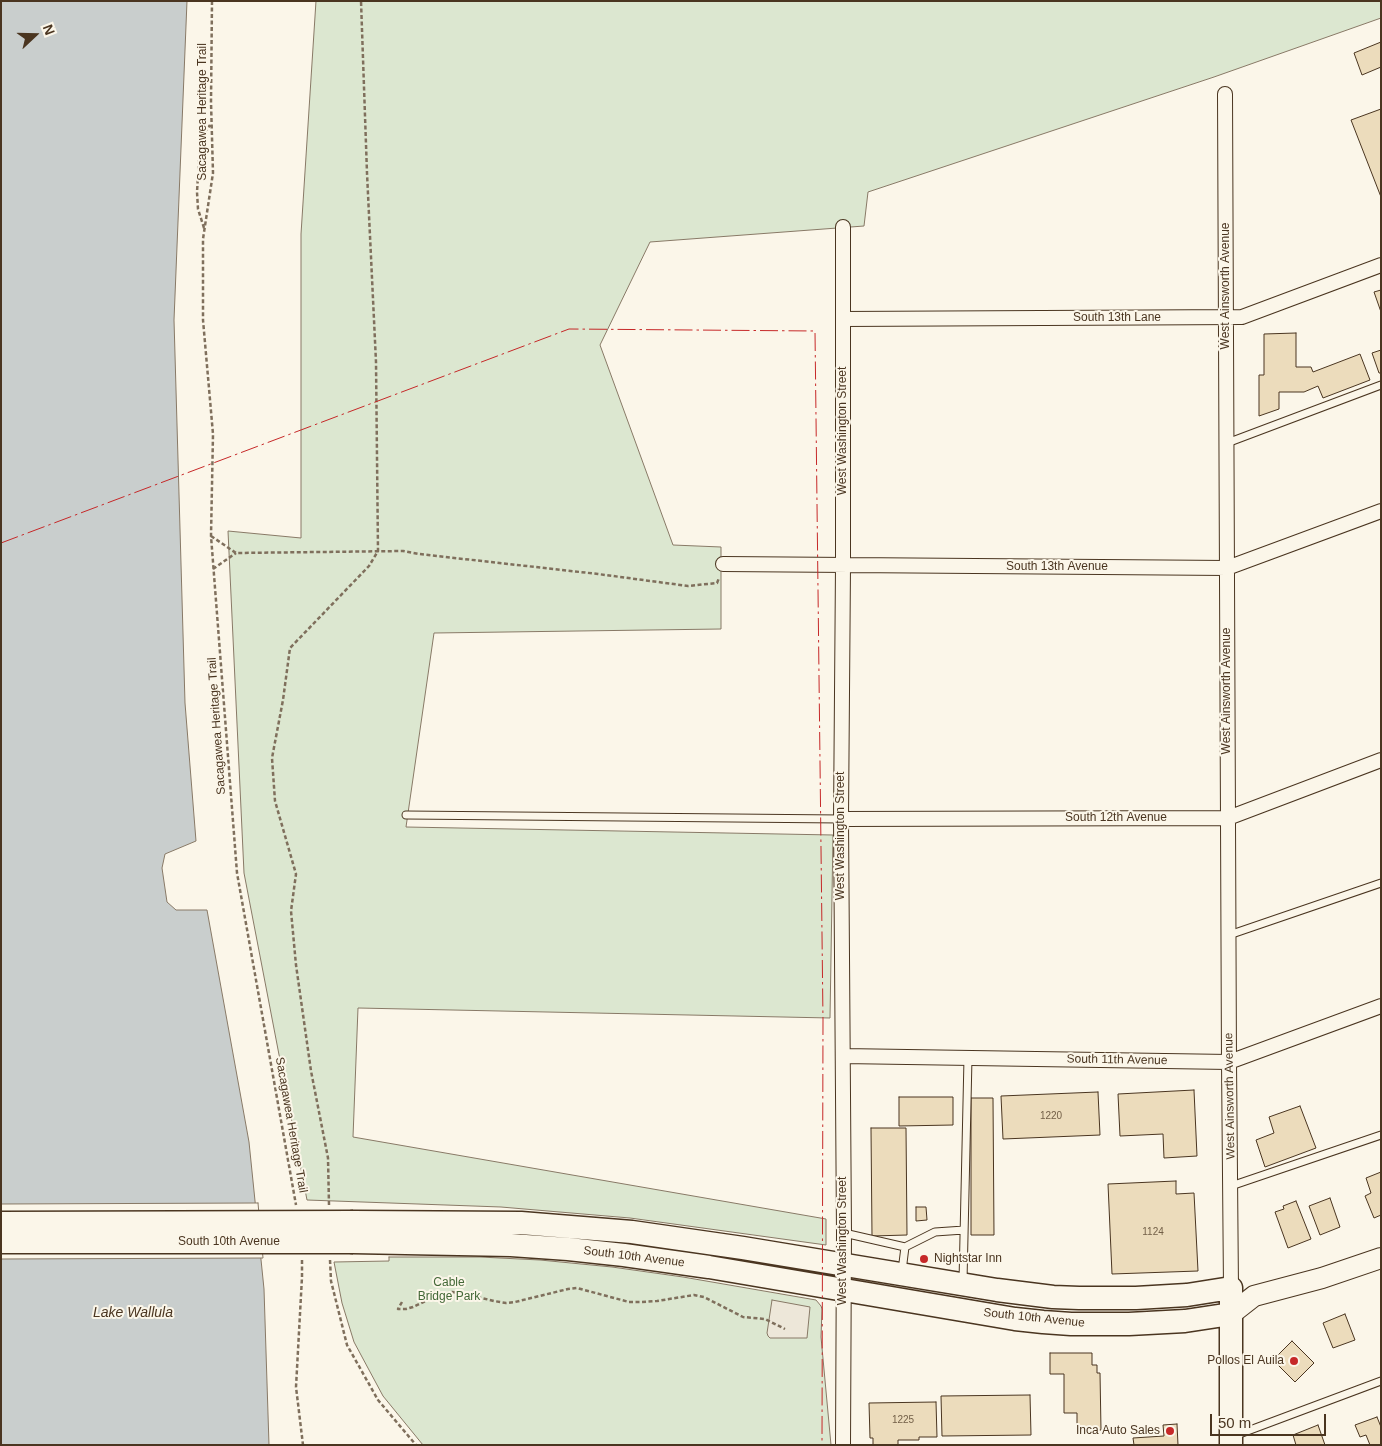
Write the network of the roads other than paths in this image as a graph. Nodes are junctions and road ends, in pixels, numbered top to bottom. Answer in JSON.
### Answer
{"nodes":[{"id":1,"x":1225,"y":94,"type":"dead end"},
{"id":2,"x":843,"y":228,"type":"dead end"},
{"id":3,"x":1381,"y":265,"type":"edge"},
{"id":4,"x":1226,"y":318,"type":"junction"},
{"id":5,"x":843,"y":319,"type":"junction"},
{"id":6,"x":1381,"y":386,"type":"edge"},
{"id":7,"x":1227,"y":443,"type":"junction"},
{"id":8,"x":1381,"y":511,"type":"edge"},
{"id":9,"x":723,"y":564,"type":"road end"},
{"id":10,"x":843,"y":566,"type":"junction"},
{"id":11,"x":1227,"y":568,"type":"junction"},
{"id":12,"x":1381,"y":760,"type":"edge"},
{"id":13,"x":406,"y":815,"type":"dead end"},
{"id":14,"x":1228,"y":818,"type":"junction"},
{"id":15,"x":841,"y":819,"type":"junction"},
{"id":16,"x":1381,"y":883,"type":"edge"},
{"id":17,"x":1229,"y":935,"type":"junction"},
{"id":18,"x":1381,"y":1006,"type":"edge"},
{"id":19,"x":843,"y":1056,"type":"junction"},
{"id":20,"x":968,"y":1058,"type":"junction"},
{"id":21,"x":1229,"y":1062,"type":"junction"},
{"id":22,"x":1381,"y":1135,"type":"edge"},
{"id":23,"x":1230,"y":1186,"type":"junction"},
{"id":24,"x":1,"y":1223,"type":"edge"},
{"id":25,"x":964,"y":1230,"type":"junction"},
{"id":26,"x":353,"y":1232,"type":"junction"},
{"id":27,"x":844,"y":1233,"type":"junction"},
{"id":28,"x":1,"y":1242,"type":"edge"},
{"id":29,"x":905,"y":1247,"type":"junction"},
{"id":30,"x":1381,"y":1258,"type":"edge"},
{"id":31,"x":843,"y":1264,"type":"junction"},
{"id":32,"x":902,"y":1274,"type":"junction"},
{"id":33,"x":963,"y":1284,"type":"junction"},
{"id":34,"x":1231,"y":1288,"type":"junction"},
{"id":35,"x":843,"y":1290,"type":"junction"},
{"id":36,"x":1254,"y":1296,"type":"junction"},
{"id":37,"x":1231,"y":1314,"type":"junction"},
{"id":38,"x":1381,"y":1381,"type":"edge"},
{"id":39,"x":1231,"y":1441,"type":"edge"},
{"id":40,"x":844,"y":1445,"type":"edge"}],
"edges":[{"from":1,"to":4,"type":"street","name":"West Ainsworth Avenue"},
{"from":2,"to":5,"type":"street","name":"West Washington Street"},
{"from":3,"to":4,"type":"street","name":"South 13th Lane"},
{"from":4,"to":5,"type":"street","name":"South 13th Lane"},
{"from":4,"to":7,"type":"street","name":"West Ainsworth Avenue"},
{"from":5,"to":10,"type":"street","name":"West Washington Street"},
{"from":6,"to":7,"type":"lane"},
{"from":7,"to":11,"type":"street","name":"West Ainsworth Avenue"},
{"from":8,"to":11,"type":"street","name":"South 13th Avenue"},
{"from":9,"to":10,"type":"street","name":"South 13th Avenue"},
{"from":10,"to":11,"type":"street","name":"South 13th Avenue"},
{"from":10,"to":15,"type":"street","name":"West Washington Street"},
{"from":11,"to":14,"type":"street","name":"West Ainsworth Avenue"},
{"from":12,"to":14,"type":"street","name":"South 12th Avenue"},
{"from":13,"to":15,"type":"lane"},
{"from":14,"to":15,"type":"street","name":"South 12th Avenue"},
{"from":14,"to":17,"type":"street","name":"West Ainsworth Avenue"},
{"from":15,"to":19,"type":"street","name":"West Washington Street"},
{"from":16,"to":17,"type":"lane"},
{"from":17,"to":21,"type":"street","name":"West Ainsworth Avenue"},
{"from":18,"to":21,"type":"street","name":"South 11th Avenue"},
{"from":19,"to":20,"type":"street","name":"South 11th Avenue"},
{"from":19,"to":27,"type":"street","name":"West Washington Street"},
{"from":20,"to":21,"type":"street","name":"South 11th Avenue"},
{"from":20,"to":25,"type":"lane"},
{"from":21,"to":23,"type":"street","name":"West Ainsworth Avenue"},
{"from":22,"to":23,"type":"lane"},
{"from":23,"to":34,"type":"street","name":"West Ainsworth Avenue"},
{"from":24,"to":26,"type":"main road","name":"South 10th Avenue","bridge":true},
{"from":25,"to":29,"type":"lane"},
{"from":25,"to":33,"type":"lane"},
{"from":26,"to":28,"type":"main road","name":"South 10th Avenue","bridge":true},
{"from":26,"to":31,"type":"main road","name":"South 10th Avenue"},
{"from":26,"to":35,"type":"main road","name":"South 10th Avenue"},
{"from":27,"to":29,"type":"lane"},
{"from":27,"to":31,"type":"street","name":"West Washington Street"},
{"from":29,"to":32,"type":"lane"},
{"from":30,"to":36,"type":"main road"},
{"from":31,"to":32,"type":"main road","name":"South 10th Avenue"},
{"from":31,"to":35,"type":"street","name":"West Washington Street"},
{"from":32,"to":33,"type":"main road","name":"South 10th Avenue"},
{"from":33,"to":34,"type":"main road","name":"South 10th Avenue"},
{"from":34,"to":36,"type":"main road","name":"South 10th Avenue"},
{"from":34,"to":37,"type":"main road"},
{"from":35,"to":37,"type":"main road","name":"South 10th Avenue"},
{"from":35,"to":40,"type":"street","name":"West Washington Street"},
{"from":36,"to":37,"type":"main road"},
{"from":37,"to":39,"type":"main road"},
{"from":38,"to":39,"type":"lane"}]}
